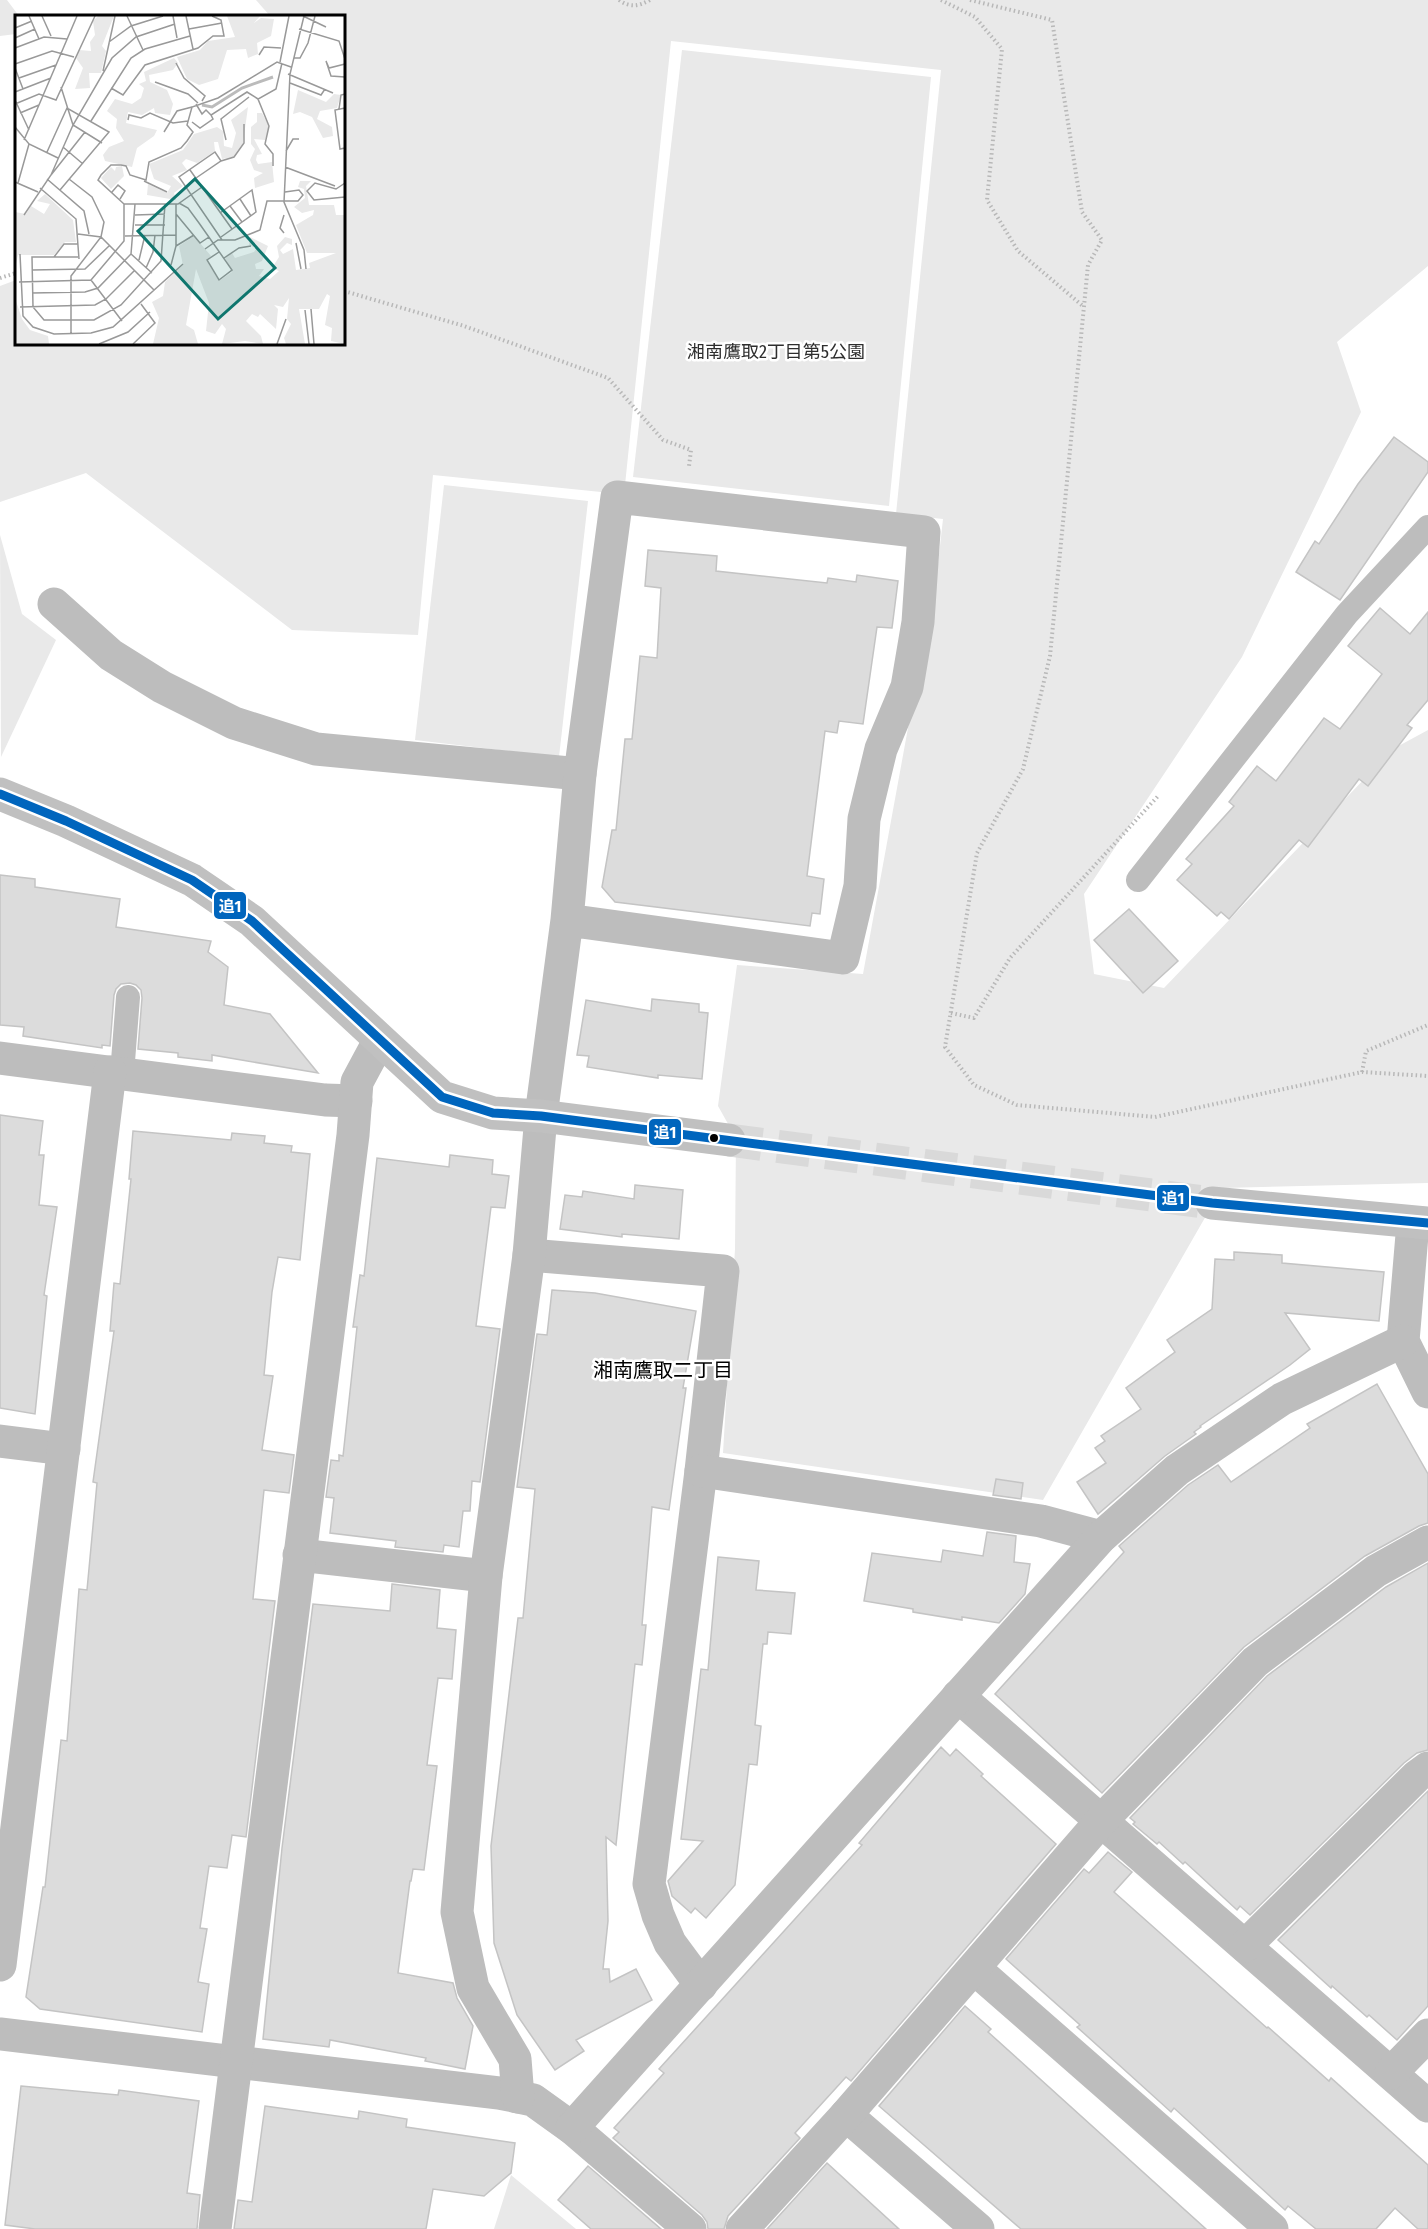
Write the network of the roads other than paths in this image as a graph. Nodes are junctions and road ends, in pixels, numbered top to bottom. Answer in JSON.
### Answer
{"nodes":[{"id":1,"x":1428,"y":527,"type":"edge"},
{"id":2,"x":54,"y":604,"type":"dead end"},
{"id":3,"x":580,"y":774,"type":"junction"},
{"id":4,"x":0,"y":794,"type":"edge"},
{"id":5,"x":1138,"y":880,"type":"dead end"},
{"id":6,"x":567,"y":920,"type":"junction"},
{"id":7,"x":128,"y":997,"type":"dead end"},
{"id":8,"x":379,"y":1041,"type":"junction"},
{"id":9,"x":0,"y":1058,"type":"edge"},
{"id":10,"x":116,"y":1073,"type":"junction"},
{"id":11,"x":356,"y":1101,"type":"junction"},
{"id":12,"x":541,"y":1116,"type":"junction"},
{"id":13,"x":729,"y":1140,"type":"tunnel mouth"},
{"id":14,"x":1212,"y":1203,"type":"tunnel mouth"},
{"id":15,"x":1421,"y":1223,"type":"edge"},
{"id":16,"x":529,"y":1255,"type":"junction"},
{"id":17,"x":1403,"y":1341,"type":"junction"},
{"id":18,"x":1428,"y":1392,"type":"edge"},
{"id":19,"x":0,"y":1441,"type":"edge"},
{"id":20,"x":64,"y":1449,"type":"junction"},
{"id":21,"x":701,"y":1471,"type":"junction"},
{"id":22,"x":1101,"y":1538,"type":"junction"},
{"id":23,"x":1428,"y":1542,"type":"edge"},
{"id":24,"x":299,"y":1555,"type":"junction"},
{"id":25,"x":486,"y":1576,"type":"junction"},
{"id":26,"x":958,"y":1696,"type":"junction"},
{"id":27,"x":1428,"y":1768,"type":"edge"},
{"id":28,"x":1101,"y":1821,"type":"junction"},
{"id":29,"x":1245,"y":1946,"type":"junction"},
{"id":30,"x":0,"y":1965,"type":"edge"},
{"id":31,"x":975,"y":1969,"type":"junction"},
{"id":32,"x":701,"y":1985,"type":"junction"},
{"id":33,"x":0,"y":2034,"type":"edge"},
{"id":34,"x":1428,"y":2035,"type":"edge"},
{"id":35,"x":236,"y":2062,"type":"junction"},
{"id":36,"x":1391,"y":2073,"type":"junction"},
{"id":37,"x":518,"y":2097,"type":"junction"},
{"id":38,"x":1428,"y":2106,"type":"edge"},
{"id":39,"x":846,"y":2115,"type":"junction"},
{"id":40,"x":572,"y":2128,"type":"junction"},
{"id":41,"x":215,"y":2229,"type":"edge"},
{"id":42,"x":690,"y":2229,"type":"edge"},
{"id":43,"x":741,"y":2229,"type":"edge"},
{"id":44,"x":978,"y":2229,"type":"edge"},
{"id":45,"x":1272,"y":2229,"type":"edge"}],
"edges":[{"from":1,"to":5,"type":"lane"},
{"from":2,"to":3,"type":"street"},
{"from":3,"to":6,"type":"street"},
{"from":3,"to":6,"type":"street"},
{"from":4,"to":8,"type":"street"},
{"from":6,"to":12,"type":"street"},
{"from":7,"to":10,"type":"lane"},
{"from":8,"to":11,"type":"street"},
{"from":8,"to":12,"type":"street"},
{"from":9,"to":10,"type":"street"},
{"from":10,"to":11,"type":"street"},
{"from":10,"to":20,"type":"street"},
{"from":11,"to":24,"type":"street"},
{"from":12,"to":13,"type":"street"},
{"from":12,"to":16,"type":"street"},
{"from":14,"to":15,"type":"street"},
{"from":15,"to":17,"type":"street"},
{"from":16,"to":21,"type":"street"},
{"from":16,"to":25,"type":"street"},
{"from":17,"to":18,"type":"street"},
{"from":17,"to":22,"type":"street"},
{"from":19,"to":20,"type":"street"},
{"from":20,"to":30,"type":"street"},
{"from":21,"to":22,"type":"street"},
{"from":21,"to":32,"type":"street"},
{"from":22,"to":26,"type":"street"},
{"from":23,"to":28,"type":"street"},
{"from":24,"to":25,"type":"street"},
{"from":24,"to":35,"type":"street"},
{"from":25,"to":37,"type":"street"},
{"from":26,"to":28,"type":"street"},
{"from":26,"to":32,"type":"street"},
{"from":27,"to":29,"type":"street"},
{"from":28,"to":29,"type":"street"},
{"from":28,"to":31,"type":"street"},
{"from":29,"to":36,"type":"street"},
{"from":31,"to":39,"type":"street"},
{"from":31,"to":45,"type":"street"},
{"from":32,"to":40,"type":"street"},
{"from":33,"to":35,"type":"street"},
{"from":34,"to":36,"type":"street"},
{"from":35,"to":37,"type":"street"},
{"from":35,"to":41,"type":"street"},
{"from":36,"to":38,"type":"street"},
{"from":37,"to":40,"type":"street"},
{"from":39,"to":43,"type":"street"},
{"from":39,"to":44,"type":"street"},
{"from":40,"to":42,"type":"street"}]}
